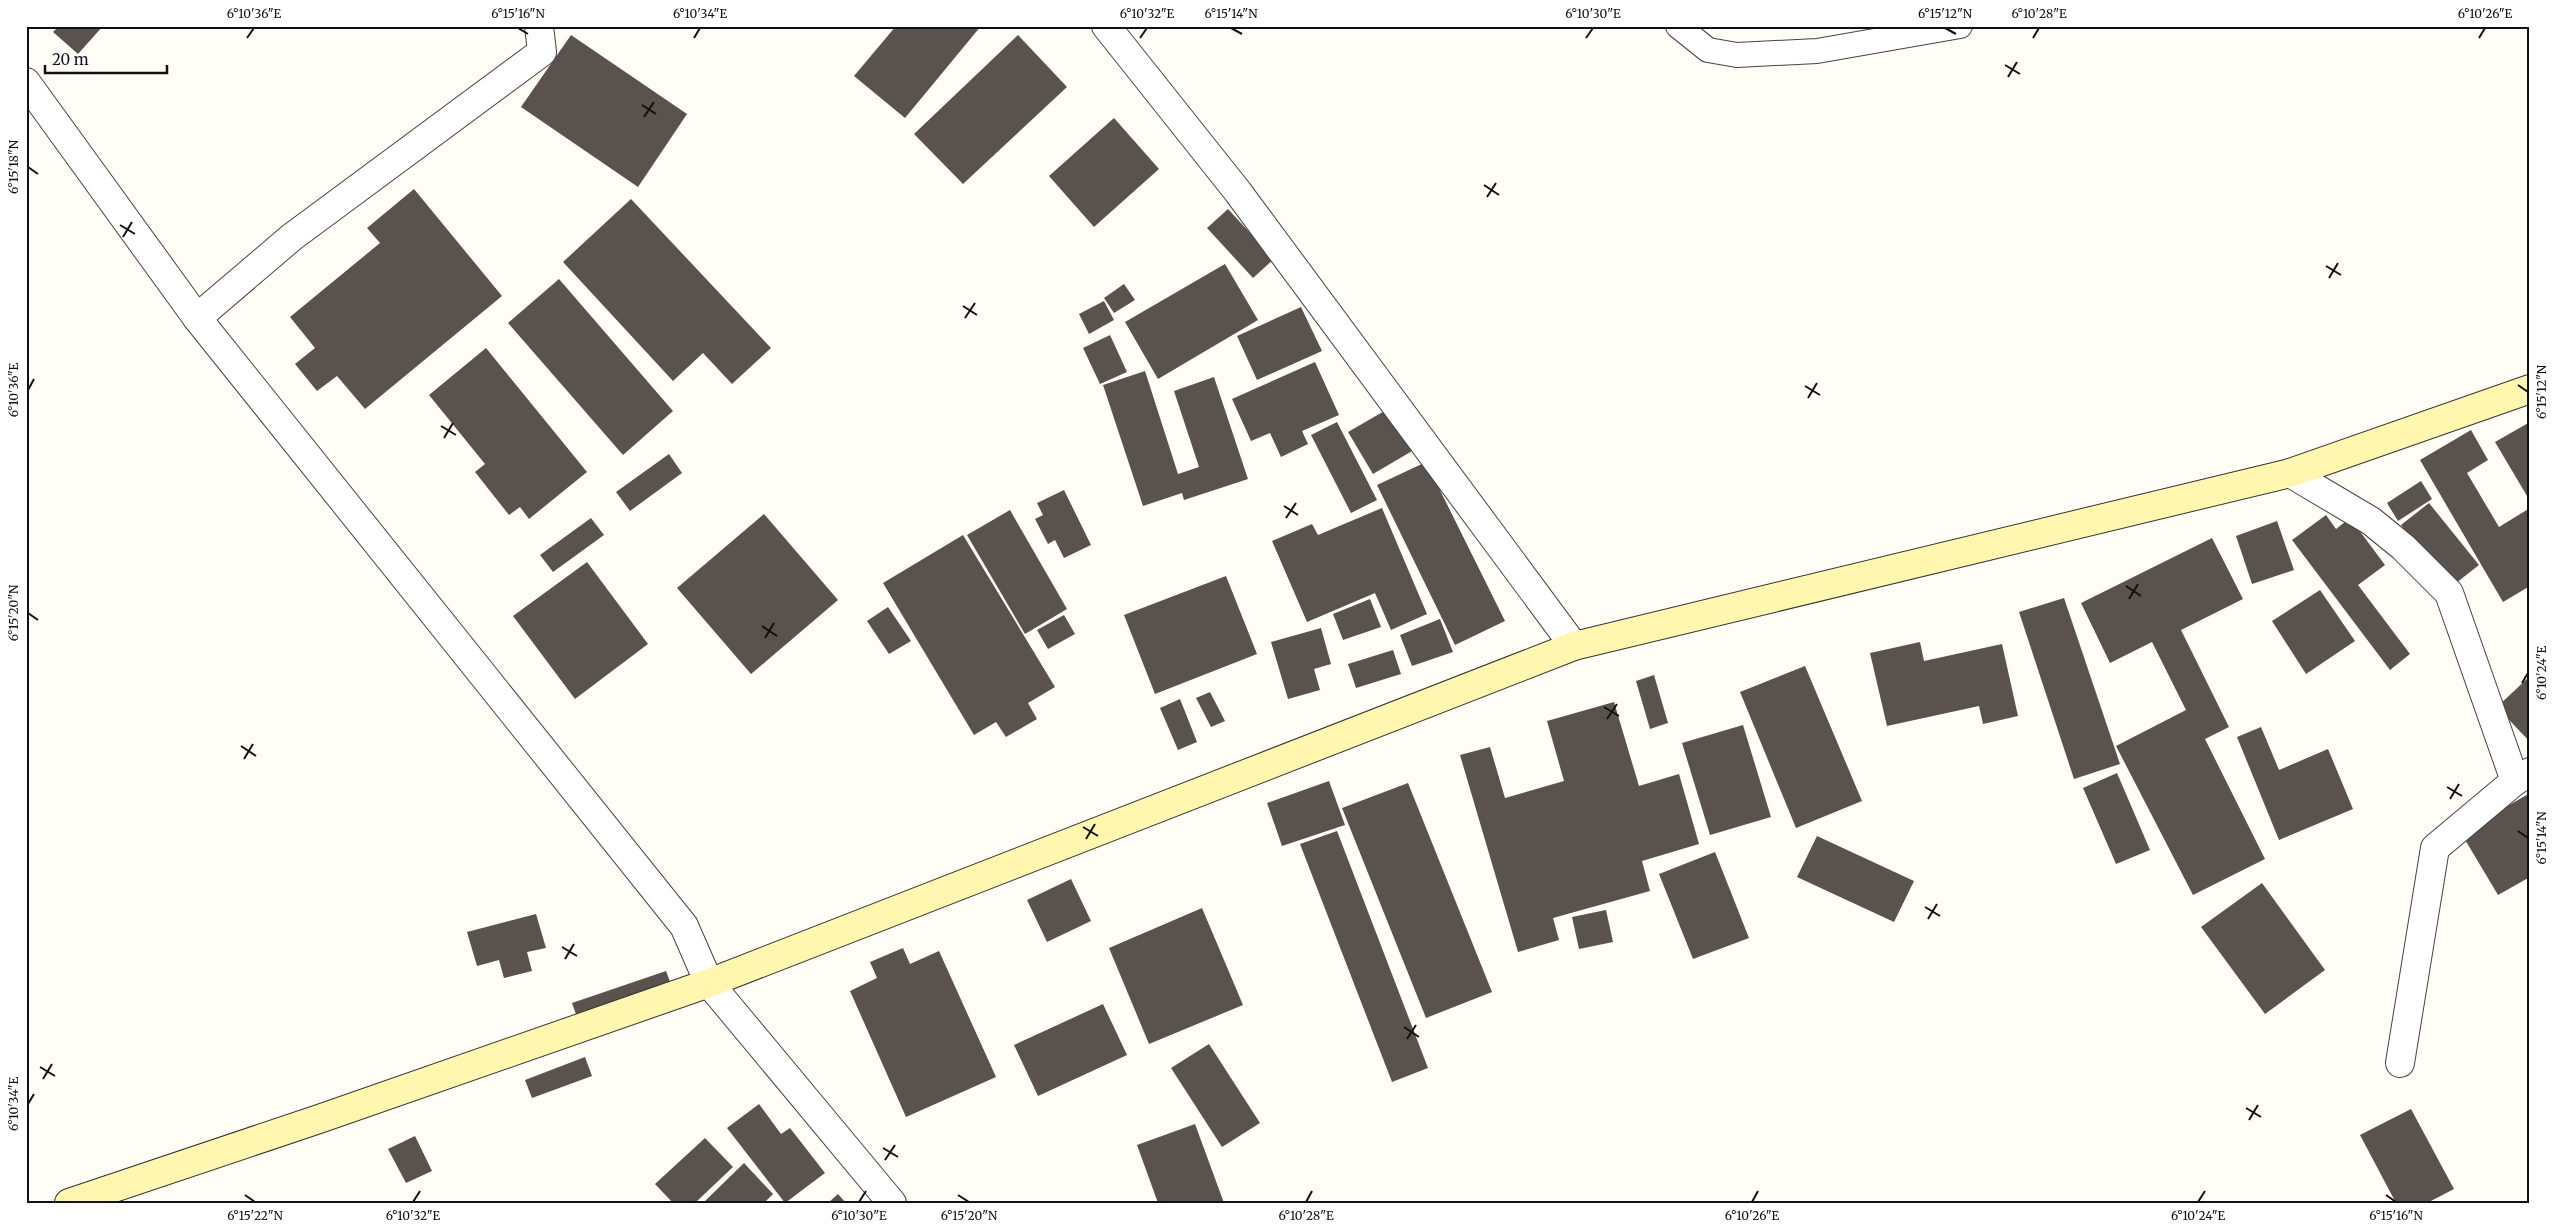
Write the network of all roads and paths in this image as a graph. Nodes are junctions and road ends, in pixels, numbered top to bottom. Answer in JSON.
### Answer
{"nodes":[{"id":1,"x":539,"y":26,"type":"edge"},
{"id":2,"x":1106,"y":26,"type":"edge"},
{"id":3,"x":1678,"y":26,"type":"edge"},
{"id":4,"x":1960,"y":26,"type":"edge"},
{"id":5,"x":26,"y":82,"type":"edge"},
{"id":6,"x":197,"y":318,"type":"junction"},
{"id":7,"x":2530,"y":390,"type":"edge"},
{"id":8,"x":2290,"y":473,"type":"junction"},
{"id":9,"x":1574,"y":646,"type":"junction"},
{"id":10,"x":2522,"y":777,"type":"edge"},
{"id":11,"x":709,"y":983,"type":"junction"},
{"id":12,"x":2400,"y":1063,"type":"dead end"},
{"id":13,"x":69,"y":1203,"type":"edge"},
{"id":14,"x":892,"y":1203,"type":"edge"}],
"edges":[{"from":1,"to":6,"type":"street"},
{"from":2,"to":9,"type":"street"},
{"from":3,"to":4,"type":"lane"},
{"from":5,"to":6,"type":"street"},
{"from":6,"to":11,"type":"street"},
{"from":7,"to":8,"type":"street"},
{"from":8,"to":9,"type":"street"},
{"from":8,"to":10,"type":"street"},
{"from":9,"to":11,"type":"street"},
{"from":10,"to":12,"type":"street"},
{"from":11,"to":13,"type":"street"},
{"from":11,"to":14,"type":"street"}]}
